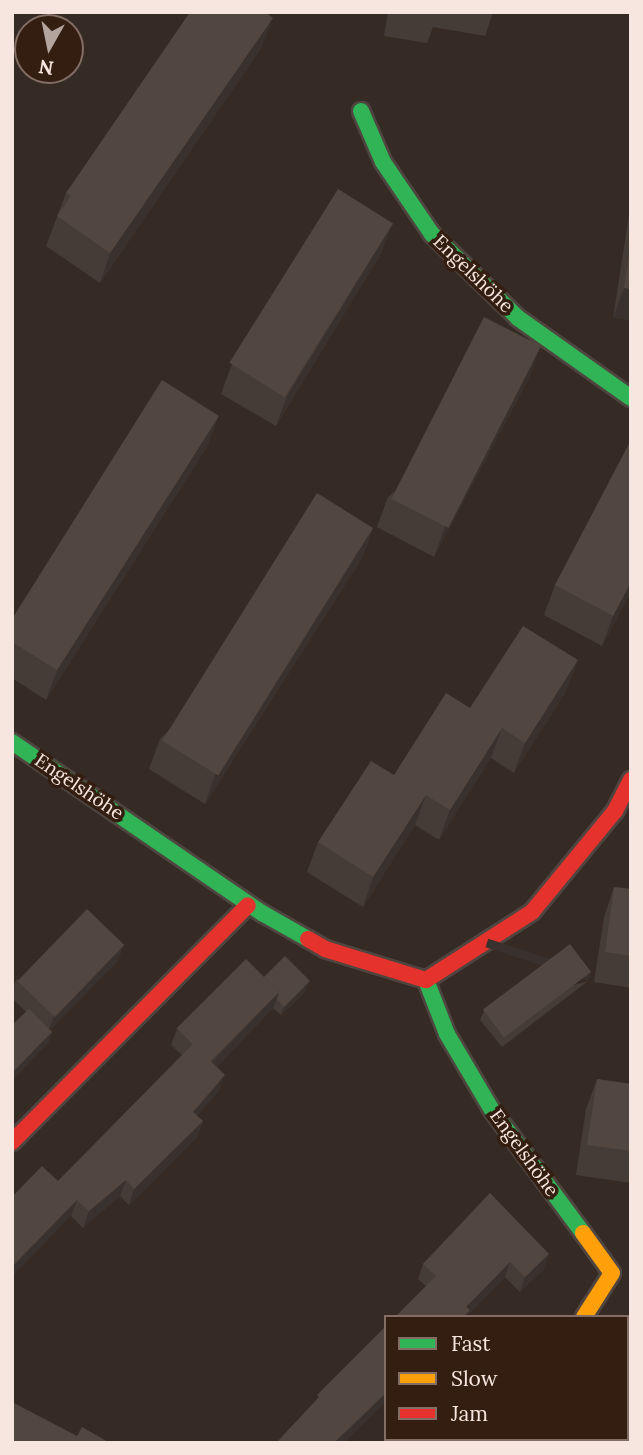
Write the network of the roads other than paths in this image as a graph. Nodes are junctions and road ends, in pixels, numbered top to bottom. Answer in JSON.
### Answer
{"nodes":[{"id":1,"x":361,"y":111,"type":"dead end"},
{"id":2,"x":631,"y":398,"type":"edge"},
{"id":3,"x":12,"y":742,"type":"edge"},
{"id":4,"x":626,"y":801,"type":"edge"},
{"id":5,"x":248,"y":905,"type":"junction"},
{"id":6,"x":426,"y":980,"type":"junction"},
{"id":7,"x":12,"y":1142,"type":"edge"},
{"id":8,"x":585,"y":1315,"type":"edge"}],
"edges":[{"from":1,"to":2,"type":"street","name":"Engelshöhe"},
{"from":3,"to":5,"type":"street","name":"Engelshöhe"},
{"from":4,"to":6,"type":"street"},
{"from":5,"to":6,"type":"street","name":"Engelshöhe"},
{"from":5,"to":7,"type":"street"},
{"from":6,"to":8,"type":"street","name":"Engelshöhe"}]}
